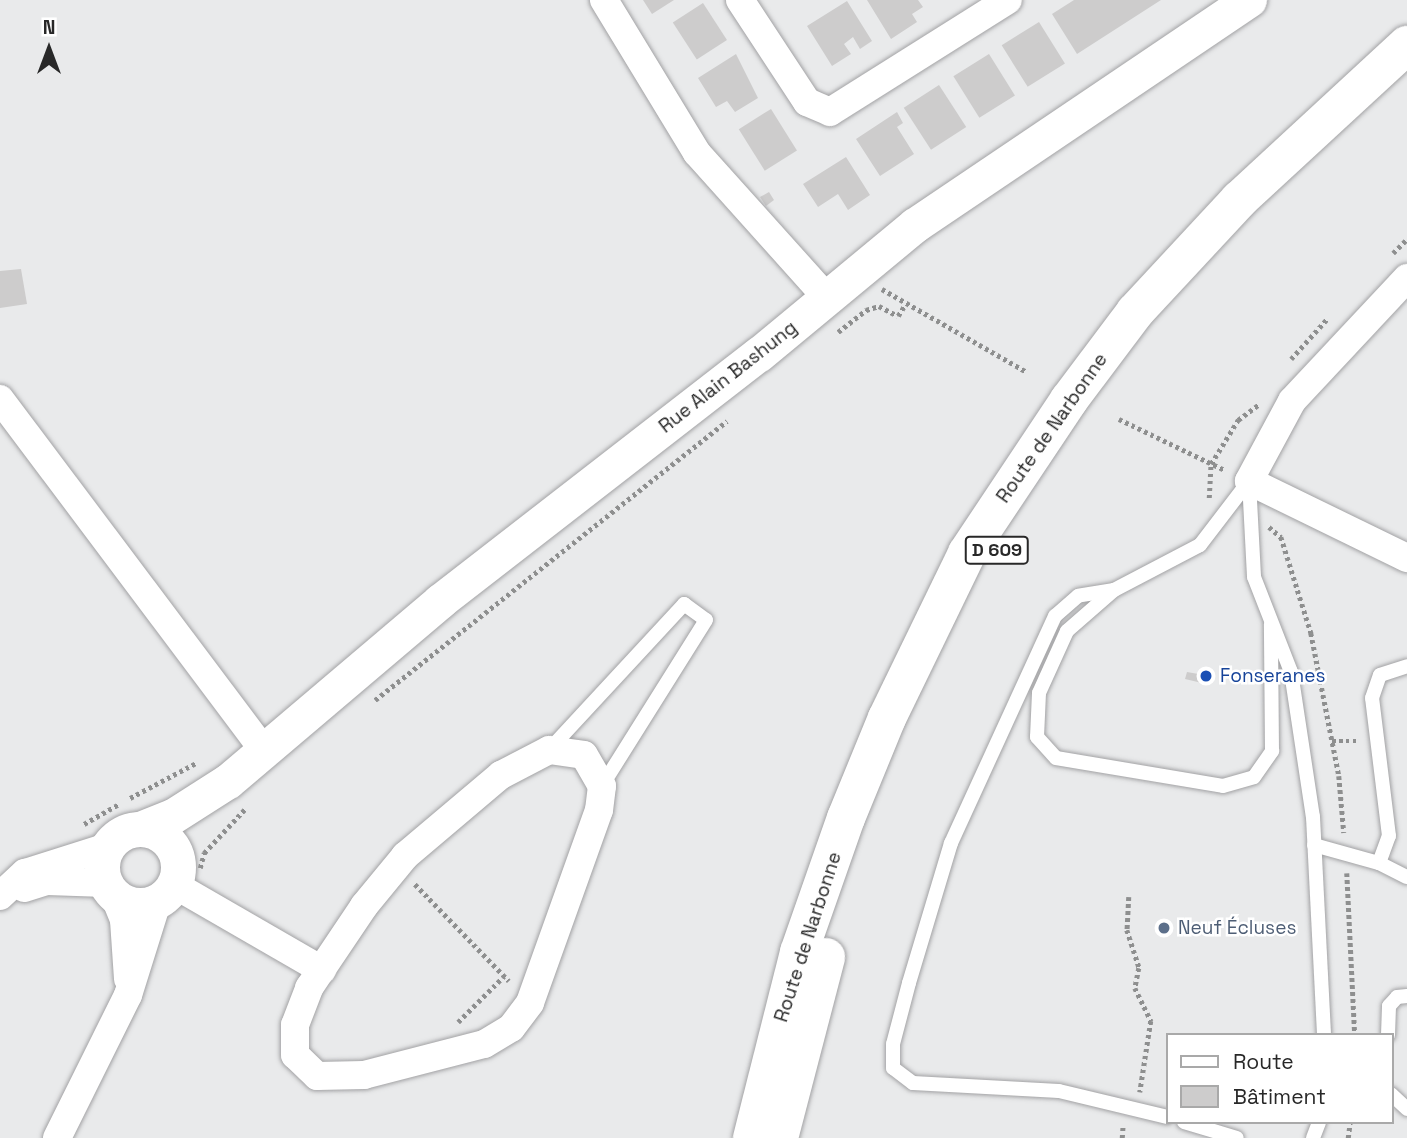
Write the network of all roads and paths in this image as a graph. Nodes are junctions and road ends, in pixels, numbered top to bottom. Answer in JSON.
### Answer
{"nodes":[{"id":1,"x":604,"y":0,"type":"edge"},
{"id":2,"x":740,"y":0,"type":"edge"},
{"id":3,"x":1009,"y":0,"type":"edge"},
{"id":4,"x":1249,"y":0,"type":"edge"},
{"id":5,"x":1407,"y":45,"type":"edge"},
{"id":6,"x":1407,"y":75,"type":"edge"},
{"id":7,"x":864,"y":269,"type":"junction"},
{"id":8,"x":1407,"y":278,"type":"edge"},
{"id":9,"x":827,"y":298,"type":"junction"},
{"id":10,"x":905,"y":305,"type":"junction"},
{"id":11,"x":834,"y":335,"type":"dead end"},
{"id":12,"x":1027,"y":372,"type":"dead end"},
{"id":13,"x":0,"y":400,"type":"edge"},
{"id":14,"x":737,"y":413,"type":"dead end"},
{"id":15,"x":1119,"y":419,"type":"dead end"},
{"id":16,"x":1211,"y":464,"type":"dead end"},
{"id":17,"x":1249,"y":481,"type":"junction"},
{"id":18,"x":1407,"y":558,"type":"edge"},
{"id":19,"x":1114,"y":590,"type":"junction"},
{"id":20,"x":1271,"y":624,"type":"junction"},
{"id":21,"x":1407,"y":666,"type":"edge"},
{"id":22,"x":372,"y":703,"type":"dead end"},
{"id":23,"x":264,"y":750,"type":"junction"},
{"id":24,"x":550,"y":750,"type":"junction"},
{"id":25,"x":219,"y":770,"type":"junction"},
{"id":26,"x":602,"y":786,"type":"junction"},
{"id":27,"x":80,"y":826,"type":"dead end"},
{"id":28,"x":140,"y":829,"type":"junction"},
{"id":29,"x":1314,"y":845,"type":"junction"},
{"id":30,"x":107,"y":847,"type":"junction"},
{"id":31,"x":1379,"y":863,"type":"junction"},
{"id":32,"x":397,"y":866,"type":"junction"},
{"id":33,"x":1407,"y":877,"type":"edge"},
{"id":34,"x":170,"y":882,"type":"junction"},
{"id":35,"x":110,"y":889,"type":"junction"},
{"id":36,"x":1,"y":895,"type":"edge"},
{"id":37,"x":1129,"y":897,"type":"dead end"},
{"id":38,"x":322,"y":970,"type":"junction"},
{"id":39,"x":504,"y":976,"type":"junction"},
{"id":40,"x":128,"y":995,"type":"junction"},
{"id":41,"x":1407,"y":996,"type":"edge"},
{"id":42,"x":530,"y":1003,"type":"junction"},
{"id":43,"x":1324,"y":1033,"type":"edge"},
{"id":44,"x":1388,"y":1033,"type":"edge"},
{"id":45,"x":420,"y":1059,"type":"junction"},
{"id":46,"x":1393,"y":1096,"type":"edge"},
{"id":47,"x":1133,"y":1107,"type":"junction"},
{"id":48,"x":1407,"y":1109,"type":"edge"},
{"id":49,"x":1166,"y":1117,"type":"edge"},
{"id":50,"x":1191,"y":1124,"type":"edge"},
{"id":51,"x":57,"y":1138,"type":"edge"},
{"id":52,"x":752,"y":1138,"type":"edge"},
{"id":53,"x":779,"y":1138,"type":"edge"},
{"id":54,"x":1122,"y":1138,"type":"edge"},
{"id":55,"x":1237,"y":1138,"type":"edge"}],
"edges":[{"from":1,"to":9,"type":"street"},
{"from":2,"to":3,"type":"street"},
{"from":4,"to":7,"type":"street","name":"Rue Alain Bashung"},
{"from":5,"to":52,"type":"main road","name":"Route de Narbonne","number":"D 609"},
{"from":6,"to":53,"type":"main road","name":"Route de Narbonne","number":"D 609"},
{"from":7,"to":9,"type":"street","name":"Rue Alain Bashung"},
{"from":7,"to":10,"type":"path"},
{"from":8,"to":17,"type":"street"},
{"from":9,"to":23,"type":"street","name":"Rue Alain Bashung"},
{"from":10,"to":11,"type":"path"},
{"from":10,"to":12,"type":"path"},
{"from":13,"to":23,"type":"street"},
{"from":14,"to":22,"type":"path"},
{"from":15,"to":16,"type":"path"},
{"from":17,"to":18,"type":"street"},
{"from":17,"to":19,"type":"lane"},
{"from":17,"to":20,"type":"lane"},
{"from":19,"to":20,"type":"lane"},
{"from":19,"to":47,"type":"lane"},
{"from":20,"to":29,"type":"lane"},
{"from":21,"to":31,"type":"lane"},
{"from":23,"to":25,"type":"street","name":"Rue Alain Bashung"},
{"from":24,"to":26,"type":"street"},
{"from":24,"to":26,"type":"lane"},
{"from":24,"to":32,"type":"street"},
{"from":25,"to":27,"type":"path"},
{"from":25,"to":28,"type":"street","name":"Rue Alain Bashung"},
{"from":25,"to":34,"type":"street","name":"Rue Alain Bashung"},
{"from":26,"to":42,"type":"street"},
{"from":28,"to":30,"type":"street"},
{"from":28,"to":34,"type":"street"},
{"from":29,"to":31,"type":"lane"},
{"from":29,"to":43,"type":"lane"},
{"from":30,"to":35,"type":"street"},
{"from":30,"to":36,"type":"street"},
{"from":31,"to":33,"type":"lane"},
{"from":32,"to":38,"type":"street"},
{"from":32,"to":39,"type":"path"},
{"from":34,"to":35,"type":"street"},
{"from":34,"to":38,"type":"street"},
{"from":34,"to":40,"type":"street"},
{"from":35,"to":36,"type":"street"},
{"from":35,"to":40,"type":"street"},
{"from":37,"to":47,"type":"path"},
{"from":38,"to":45,"type":"street"},
{"from":39,"to":42,"type":"path"},
{"from":39,"to":45,"type":"path"},
{"from":40,"to":51,"type":"street"},
{"from":41,"to":44,"type":"lane"},
{"from":42,"to":45,"type":"street"},
{"from":46,"to":48,"type":"lane"},
{"from":47,"to":49,"type":"lane"},
{"from":47,"to":54,"type":"path"},
{"from":50,"to":55,"type":"lane"}]}
